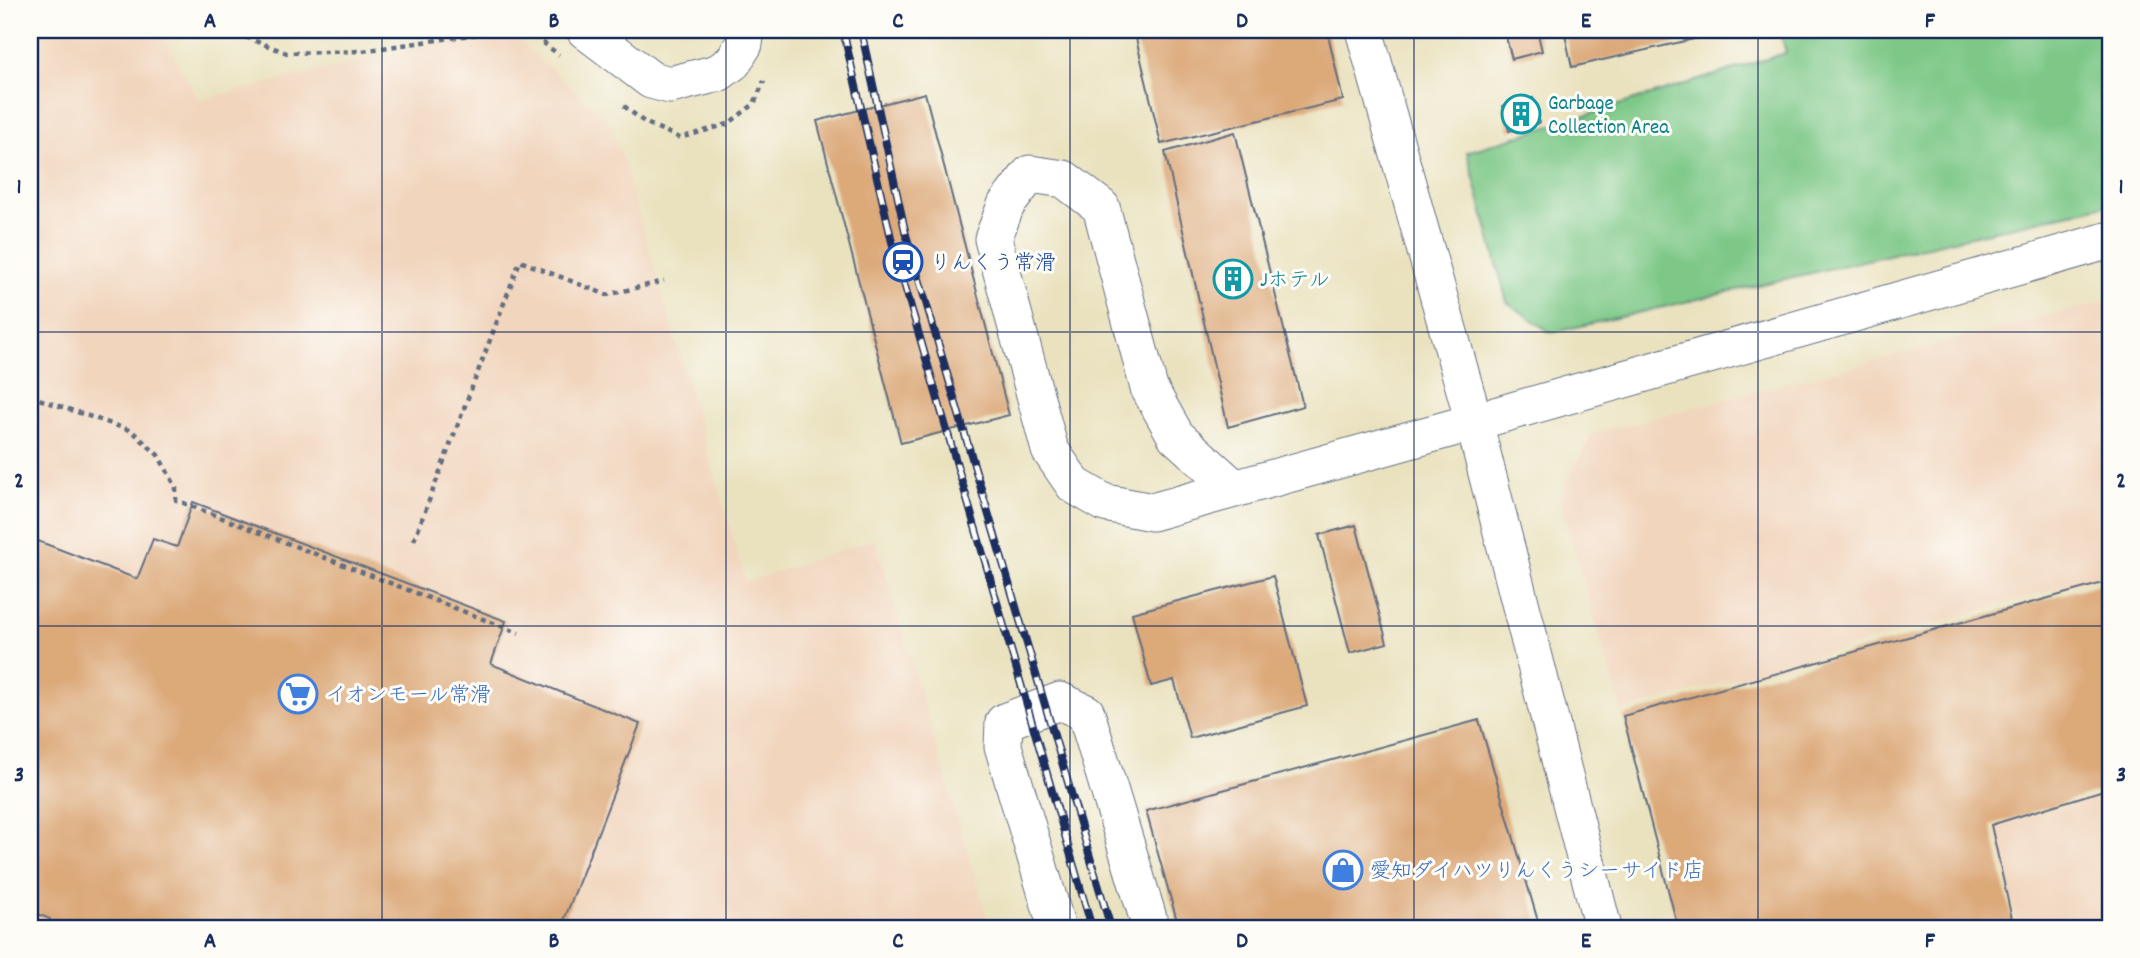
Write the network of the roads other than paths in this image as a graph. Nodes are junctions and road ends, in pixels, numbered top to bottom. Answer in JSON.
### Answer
{"nodes":[{"id":1,"x":585,"y":30,"type":"edge"},
{"id":2,"x":617,"y":30,"type":"edge"},
{"id":3,"x":746,"y":30,"type":"edge"},
{"id":4,"x":1363,"y":30,"type":"edge"},
{"id":5,"x":633,"y":68,"type":"junction"},
{"id":6,"x":2110,"y":240,"type":"edge"},
{"id":7,"x":1474,"y":422,"type":"junction"},
{"id":8,"x":1235,"y":489,"type":"junction"},
{"id":9,"x":1057,"y":928,"type":"edge"},
{"id":10,"x":1151,"y":928,"type":"edge"},
{"id":11,"x":1603,"y":928,"type":"edge"}],
"edges":[{"from":1,"to":5,"type":"street"},
{"from":2,"to":5,"type":"street"},
{"from":3,"to":5,"type":"street"},
{"from":4,"to":7,"type":"street"},
{"from":6,"to":7,"type":"street"},
{"from":7,"to":8,"type":"street"},
{"from":7,"to":11,"type":"street"},
{"from":8,"to":8,"type":"street"},
{"from":9,"to":10,"type":"street"}]}
